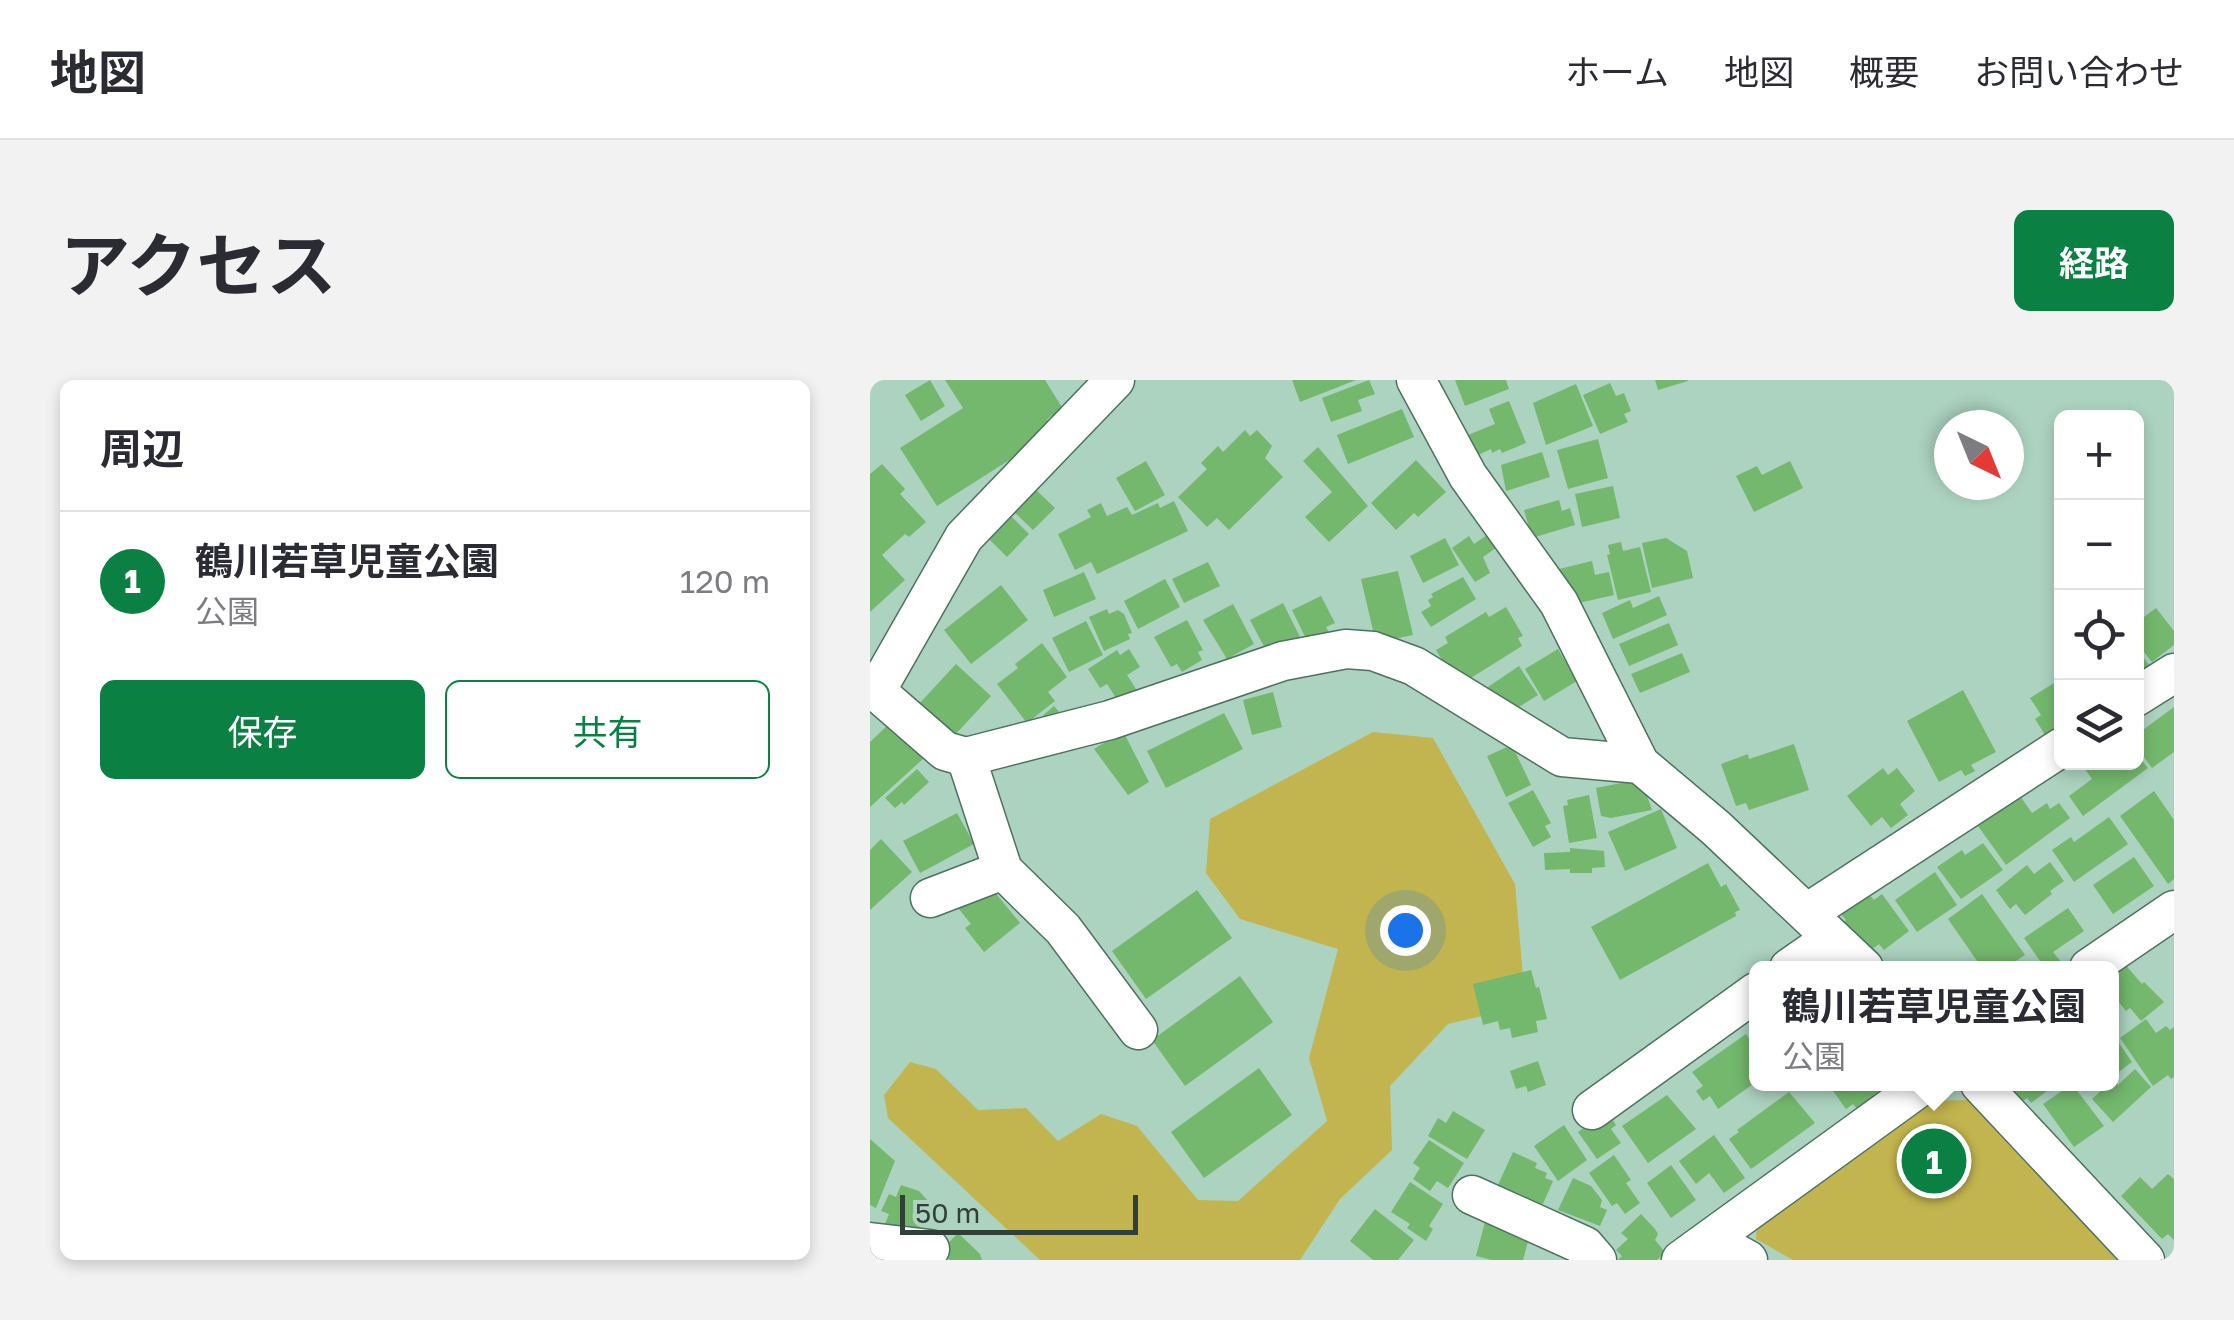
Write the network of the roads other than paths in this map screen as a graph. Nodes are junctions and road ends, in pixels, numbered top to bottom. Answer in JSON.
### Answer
{"nodes":[{"id":1,"x":1115,"y":380,"type":"edge"},
{"id":2,"x":1416,"y":380,"type":"edge"},
{"id":3,"x":2174,"y":673,"type":"edge"},
{"id":4,"x":873,"y":691,"type":"edge"},
{"id":5,"x":2144,"y":693,"type":"edge"},
{"id":6,"x":2054,"y":752,"type":"edge"},
{"id":7,"x":966,"y":756,"type":"junction"},
{"id":8,"x":1640,"y":764,"type":"junction"},
{"id":9,"x":1002,"y":870,"type":"junction"},
{"id":10,"x":930,"y":898,"type":"dead end"},
{"id":11,"x":2174,"y":910,"type":"edge"},
{"id":12,"x":1820,"y":925,"type":"junction"},
{"id":13,"x":1794,"y":961,"type":"edge"},
{"id":14,"x":1857,"y":961,"type":"edge"},
{"id":15,"x":2099,"y":961,"type":"edge"},
{"id":16,"x":1749,"y":997,"type":"edge"},
{"id":17,"x":1138,"y":1030,"type":"dead end"},
{"id":18,"x":1914,"y":1091,"type":"edge"},
{"id":19,"x":1987,"y":1091,"type":"edge"},
{"id":20,"x":1592,"y":1110,"type":"dead end"},
{"id":21,"x":1472,"y":1195,"type":"dead end"},
{"id":22,"x":870,"y":1242,"type":"edge"},
{"id":23,"x":930,"y":1249,"type":"dead end"},
{"id":24,"x":1696,"y":1249,"type":"edge"},
{"id":25,"x":1597,"y":1260,"type":"edge"},
{"id":26,"x":1748,"y":1260,"type":"edge"},
{"id":27,"x":2145,"y":1260,"type":"edge"}],
"edges":[{"from":1,"to":4,"type":"street"},
{"from":2,"to":8,"type":"street"},
{"from":3,"to":5,"type":"street"},
{"from":4,"to":7,"type":"street"},
{"from":6,"to":12,"type":"street"},
{"from":7,"to":8,"type":"street"},
{"from":7,"to":9,"type":"street"},
{"from":8,"to":12,"type":"street"},
{"from":9,"to":10,"type":"street"},
{"from":9,"to":17,"type":"street"},
{"from":11,"to":15,"type":"street"},
{"from":12,"to":13,"type":"street"},
{"from":12,"to":14,"type":"street"},
{"from":16,"to":20,"type":"street"},
{"from":18,"to":24,"type":"street"},
{"from":19,"to":27,"type":"street"},
{"from":21,"to":25,"type":"street"},
{"from":22,"to":23,"type":"street"},
{"from":24,"to":26,"type":"street"}]}
